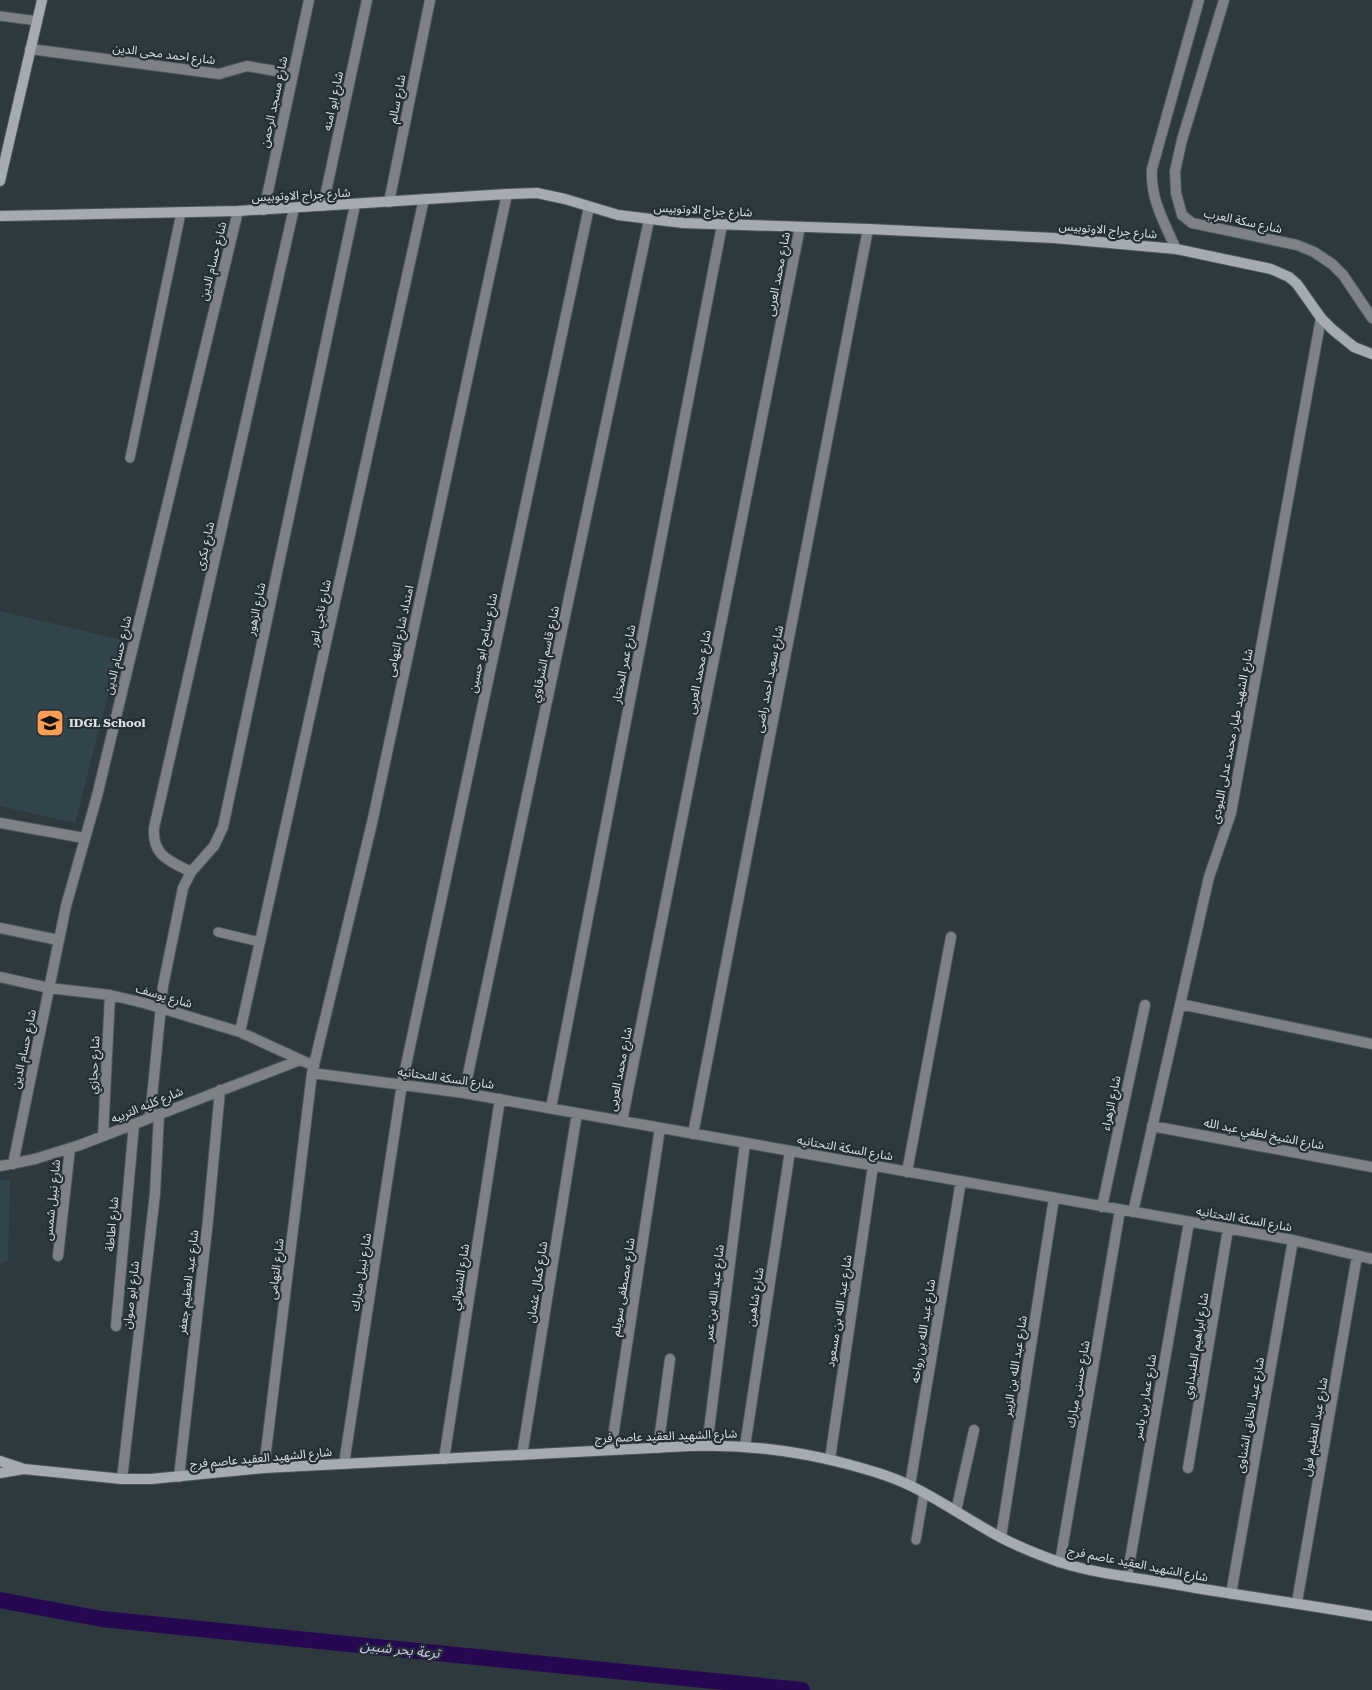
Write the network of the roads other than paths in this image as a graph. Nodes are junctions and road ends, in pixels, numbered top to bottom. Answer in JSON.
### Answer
{"nodes":[{"id":1,"x":42,"y":0,"type":"edge"},
{"id":2,"x":309,"y":0,"type":"edge"},
{"id":3,"x":367,"y":0,"type":"edge"},
{"id":4,"x":430,"y":0,"type":"edge"},
{"id":5,"x":1199,"y":0,"type":"edge"},
{"id":6,"x":1224,"y":0,"type":"edge"},
{"id":7,"x":0,"y":16,"type":"edge"},
{"id":8,"x":37,"y":21,"type":"junction"},
{"id":9,"x":30,"y":49,"type":"junction"},
{"id":10,"x":293,"y":74,"type":"junction"},
{"id":11,"x":0,"y":181,"type":"edge"},
{"id":12,"x":507,"y":194,"type":"junction"},
{"id":13,"x":424,"y":199,"type":"junction"},
{"id":14,"x":390,"y":202,"type":"junction"},
{"id":15,"x":355,"y":205,"type":"junction"},
{"id":16,"x":323,"y":206,"type":"junction"},
{"id":17,"x":589,"y":207,"type":"junction"},
{"id":18,"x":294,"y":208,"type":"junction"},
{"id":19,"x":264,"y":210,"type":"junction"},
{"id":20,"x":238,"y":211,"type":"junction"},
{"id":21,"x":181,"y":213,"type":"junction"},
{"id":22,"x":0,"y":216,"type":"edge"},
{"id":23,"x":650,"y":220,"type":"junction"},
{"id":24,"x":722,"y":225,"type":"junction"},
{"id":25,"x":800,"y":227,"type":"junction"},
{"id":26,"x":868,"y":229,"type":"junction"},
{"id":27,"x":1176,"y":249,"type":"junction"},
{"id":28,"x":1321,"y":318,"type":"junction"},
{"id":29,"x":1372,"y":318,"type":"edge"},
{"id":30,"x":1372,"y":354,"type":"edge"},
{"id":31,"x":130,"y":458,"type":"dead end"},
{"id":32,"x":0,"y":823,"type":"edge"},
{"id":33,"x":84,"y":838,"type":"junction"},
{"id":34,"x":191,"y":872,"type":"junction"},
{"id":35,"x":0,"y":928,"type":"edge"},
{"id":36,"x":218,"y":932,"type":"dead end"},
{"id":37,"x":951,"y":937,"type":"dead end"},
{"id":38,"x":58,"y":940,"type":"junction"},
{"id":39,"x":260,"y":942,"type":"junction"},
{"id":40,"x":0,"y":977,"type":"edge"},
{"id":41,"x":49,"y":988,"type":"junction"},
{"id":42,"x":110,"y":995,"type":"junction"},
{"id":43,"x":1180,"y":1004,"type":"junction"},
{"id":44,"x":1145,"y":1005,"type":"dead end"},
{"id":45,"x":161,"y":1008,"type":"junction"},
{"id":46,"x":240,"y":1032,"type":"junction"},
{"id":47,"x":1372,"y":1044,"type":"edge"},
{"id":48,"x":300,"y":1060,"type":"junction"},
{"id":49,"x":313,"y":1070,"type":"junction"},
{"id":50,"x":402,"y":1084,"type":"junction"},
{"id":51,"x":220,"y":1090,"type":"junction"},
{"id":52,"x":464,"y":1093,"type":"junction"},
{"id":53,"x":500,"y":1099,"type":"junction"},
{"id":54,"x":551,"y":1108,"type":"junction"},
{"id":55,"x":577,"y":1113,"type":"junction"},
{"id":56,"x":155,"y":1116,"type":"junction"},
{"id":57,"x":622,"y":1121,"type":"junction"},
{"id":58,"x":134,"y":1124,"type":"junction"},
{"id":59,"x":1152,"y":1126,"type":"junction"},
{"id":60,"x":660,"y":1128,"type":"junction"},
{"id":61,"x":694,"y":1134,"type":"junction"},
{"id":62,"x":102,"y":1136,"type":"junction"},
{"id":63,"x":745,"y":1143,"type":"junction"},
{"id":64,"x":70,"y":1148,"type":"junction"},
{"id":65,"x":790,"y":1151,"type":"junction"},
{"id":66,"x":13,"y":1164,"type":"junction"},
{"id":67,"x":0,"y":1166,"type":"edge"},
{"id":68,"x":874,"y":1166,"type":"junction"},
{"id":69,"x":1372,"y":1167,"type":"edge"},
{"id":70,"x":907,"y":1172,"type":"junction"},
{"id":71,"x":961,"y":1182,"type":"junction"},
{"id":72,"x":1054,"y":1198,"type":"junction"},
{"id":73,"x":1102,"y":1207,"type":"junction"},
{"id":74,"x":1120,"y":1210,"type":"junction"},
{"id":75,"x":1133,"y":1212,"type":"junction"},
{"id":76,"x":1189,"y":1222,"type":"junction"},
{"id":77,"x":1228,"y":1229,"type":"junction"},
{"id":78,"x":1293,"y":1240,"type":"junction"},
{"id":79,"x":58,"y":1256,"type":"dead end"},
{"id":80,"x":1357,"y":1256,"type":"junction"},
{"id":81,"x":1372,"y":1259,"type":"edge"},
{"id":82,"x":116,"y":1326,"type":"dead end"},
{"id":83,"x":670,"y":1358,"type":"dead end"},
{"id":84,"x":974,"y":1430,"type":"dead end"},
{"id":85,"x":707,"y":1446,"type":"junction"},
{"id":86,"x":745,"y":1446,"type":"junction"},
{"id":87,"x":658,"y":1448,"type":"junction"},
{"id":88,"x":611,"y":1450,"type":"junction"},
{"id":89,"x":522,"y":1455,"type":"junction"},
{"id":90,"x":444,"y":1459,"type":"junction"},
{"id":91,"x":830,"y":1459,"type":"junction"},
{"id":92,"x":0,"y":1461,"type":"edge"},
{"id":93,"x":344,"y":1464,"type":"junction"},
{"id":94,"x":264,"y":1468,"type":"junction"},
{"id":95,"x":1188,"y":1468,"type":"dead end"},
{"id":96,"x":24,"y":1469,"type":"junction"},
{"id":97,"x":0,"y":1473,"type":"edge"},
{"id":98,"x":179,"y":1477,"type":"junction"},
{"id":99,"x":122,"y":1479,"type":"junction"},
{"id":100,"x":910,"y":1485,"type":"junction"},
{"id":101,"x":924,"y":1493,"type":"junction"},
{"id":102,"x":956,"y":1511,"type":"junction"},
{"id":103,"x":1000,"y":1537,"type":"junction"},
{"id":104,"x":916,"y":1540,"type":"dead end"},
{"id":105,"x":1060,"y":1562,"type":"junction"},
{"id":106,"x":1127,"y":1577,"type":"junction"},
{"id":107,"x":1231,"y":1594,"type":"junction"},
{"id":108,"x":1297,"y":1602,"type":"junction"},
{"id":109,"x":1372,"y":1616,"type":"edge"}],
"edges":[{"from":1,"to":8,"type":"street"},
{"from":2,"to":10,"type":"street","name":"شارع مسجد الرحمن"},
{"from":3,"to":16,"type":"street","name":"شارع ابو امنه"},
{"from":4,"to":14,"type":"street","name":"شارع سالم"},
{"from":5,"to":27,"type":"street"},
{"from":6,"to":29,"type":"street","name":"شارع سكة العرب"},
{"from":7,"to":8,"type":"lane"},
{"from":8,"to":9,"type":"street"},
{"from":9,"to":10,"type":"street","name":"شارع احمد محى الدين"},
{"from":9,"to":11,"type":"street"},
{"from":10,"to":19,"type":"street","name":"شارع مسجد الرحمن"},
{"from":12,"to":13,"type":"street","name":"شارع جراج الاوتوبيس"},
{"from":12,"to":17,"type":"street","name":"شارع جراج الاوتوبيس"},
{"from":12,"to":49,"type":"street","name":"امتداد شارع التهامى"},
{"from":13,"to":14,"type":"street","name":"شارع جراج الاوتوبيس"},
{"from":13,"to":39,"type":"street","name":"شارع ناجي انور"},
{"from":14,"to":15,"type":"street","name":"شارع جراج الاوتوبيس"},
{"from":15,"to":16,"type":"street","name":"شارع جراج الاوتوبيس"},
{"from":15,"to":34,"type":"street","name":"شارع الزهور"},
{"from":16,"to":18,"type":"street","name":"شارع جراج الاوتوبيس"},
{"from":17,"to":23,"type":"street","name":"شارع جراج الاوتوبيس"},
{"from":17,"to":50,"type":"street","name":"شارع سامح ابو حسين"},
{"from":18,"to":19,"type":"street","name":"شارع جراج الاوتوبيس"},
{"from":18,"to":34,"type":"street","name":"شارع بكرى"},
{"from":19,"to":20,"type":"street","name":"شارع جراج الاوتوبيس"},
{"from":20,"to":21,"type":"street","name":"شارع جراج الاوتوبيس"},
{"from":20,"to":33,"type":"street","name":"شارع حسام الدين"},
{"from":21,"to":22,"type":"street","name":"شارع جراج الاوتوبيس"},
{"from":21,"to":31,"type":"lane"},
{"from":23,"to":24,"type":"street","name":"شارع جراج الاوتوبيس"},
{"from":23,"to":52,"type":"street","name":"شارع قاسم الشرقاوي"},
{"from":24,"to":25,"type":"street","name":"شارع جراج الاوتوبيس"},
{"from":24,"to":54,"type":"street","name":"شارع عمر المختار"},
{"from":25,"to":26,"type":"street","name":"شارع جراج الاوتوبيس"},
{"from":25,"to":57,"type":"street","name":"شارع محمد العربى"},
{"from":26,"to":27,"type":"street","name":"شارع جراج الاوتوبيس"},
{"from":26,"to":61,"type":"street","name":"شارع سعيد احمد راضى"},
{"from":27,"to":28,"type":"street","name":"شارع جراج الاوتوبيس"},
{"from":28,"to":30,"type":"street","name":"شارع جراج الاوتوبيس"},
{"from":28,"to":43,"type":"street","name":"شارع الشهيد طيار محمد عدلى اللبودى"},
{"from":32,"to":33,"type":"street"},
{"from":33,"to":38,"type":"street","name":"شارع حسام الدين"},
{"from":34,"to":45,"type":"street","name":"شارع الزهور"},
{"from":35,"to":38,"type":"street"},
{"from":36,"to":39,"type":"lane"},
{"from":37,"to":70,"type":"street"},
{"from":38,"to":41,"type":"street","name":"شارع حسام الدين"},
{"from":39,"to":46,"type":"street","name":"شارع ناجي انور"},
{"from":40,"to":41,"type":"street","name":"شارع يوسف"},
{"from":41,"to":42,"type":"street","name":"شارع يوسف"},
{"from":41,"to":66,"type":"street","name":"شارع حسام الدين"},
{"from":42,"to":45,"type":"street","name":"شارع يوسف"},
{"from":42,"to":62,"type":"street","name":"شارع حجازي"},
{"from":43,"to":47,"type":"street"},
{"from":43,"to":59,"type":"street","name":"شارع الشهيد طيار محمد عدلى اللبودى"},
{"from":44,"to":73,"type":"street","name":"شارع الزهراء"},
{"from":45,"to":46,"type":"street","name":"شارع يوسف"},
{"from":45,"to":56,"type":"street","name":"شارع ابو صوان"},
{"from":46,"to":48,"type":"street","name":"شارع يوسف"},
{"from":48,"to":49,"type":"street","name":"شارع يوسف"},
{"from":48,"to":51,"type":"street","name":"شارع كليه التربيه"},
{"from":49,"to":50,"type":"street","name":"شارع السكة التحتانيه"},
{"from":49,"to":94,"type":"street","name":"شارع التهامى"},
{"from":50,"to":52,"type":"street","name":"شارع السكة التحتانيه"},
{"from":50,"to":93,"type":"street","name":"شارع نبيل مبارك"},
{"from":51,"to":56,"type":"street","name":"شارع كليه التربيه"},
{"from":51,"to":98,"type":"street","name":"شارع عبد العظيم جعفر"},
{"from":52,"to":53,"type":"street","name":"شارع السكة التحتانيه"},
{"from":53,"to":54,"type":"street","name":"شارع السكة التحتانيه"},
{"from":53,"to":90,"type":"street","name":"شارع الشنواني"},
{"from":54,"to":55,"type":"street","name":"شارع السكة التحتانيه"},
{"from":55,"to":57,"type":"street","name":"شارع السكة التحتانيه"},
{"from":55,"to":89,"type":"street","name":"شارع كمال عثمان"},
{"from":56,"to":58,"type":"street","name":"شارع كليه التربيه"},
{"from":56,"to":99,"type":"street","name":"شارع ابو صوان"},
{"from":57,"to":60,"type":"street","name":"شارع السكة التحتانيه"},
{"from":58,"to":62,"type":"street","name":"شارع كليه التربيه"},
{"from":58,"to":82,"type":"street","name":"شارع اطاطة"},
{"from":59,"to":69,"type":"street","name":"شارع الشيخ لطفي عبد الله"},
{"from":59,"to":75,"type":"street","name":"شارع الشهيد طيار محمد عدلى اللبودى"},
{"from":60,"to":61,"type":"street","name":"شارع السكة التحتانيه"},
{"from":60,"to":88,"type":"street","name":"شارع مصطفى سويلم"},
{"from":61,"to":63,"type":"street","name":"شارع السكة التحتانيه"},
{"from":62,"to":64,"type":"street","name":"شارع كليه التربيه"},
{"from":63,"to":65,"type":"street","name":"شارع السكة التحتانيه"},
{"from":63,"to":85,"type":"street","name":"شارع عبد الله بن عمر"},
{"from":64,"to":66,"type":"street","name":"شارع كليه التربيه"},
{"from":64,"to":79,"type":"street","name":"شارع نبيل شمس"},
{"from":65,"to":68,"type":"street","name":"شارع السكة التحتانيه"},
{"from":65,"to":86,"type":"street","name":"شارع شاهين"},
{"from":66,"to":67,"type":"street","name":"شارع كليه التربيه"},
{"from":68,"to":70,"type":"street","name":"شارع السكة التحتانيه"},
{"from":68,"to":91,"type":"street","name":"شارع عبد الله بن مسعود"},
{"from":70,"to":71,"type":"street","name":"شارع السكة التحتانيه"},
{"from":71,"to":72,"type":"street","name":"شارع السكة التحتانيه"},
{"from":71,"to":100,"type":"street","name":"شارع عبد الله بن رواحه"},
{"from":72,"to":73,"type":"street","name":"شارع السكة التحتانيه"},
{"from":72,"to":103,"type":"street","name":"شارع عبد الله بن الزبير"},
{"from":73,"to":74,"type":"street","name":"شارع السكة التحتانيه"},
{"from":74,"to":75,"type":"street","name":"شارع السكة التحتانيه"},
{"from":74,"to":105,"type":"street","name":"شارع حسنى مبارك"},
{"from":75,"to":76,"type":"street","name":"شارع السكة التحتانيه"},
{"from":76,"to":77,"type":"street","name":"شارع السكة التحتانيه"},
{"from":76,"to":106,"type":"street","name":"شارع عمار بن ياسر"},
{"from":77,"to":78,"type":"street","name":"شارع السكة التحتانيه"},
{"from":77,"to":95,"type":"street","name":"شارع ابراهيم الطنبداوي"},
{"from":78,"to":80,"type":"street","name":"شارع السكة التحتانيه"},
{"from":78,"to":107,"type":"street","name":"شارع عبد الخالق الشناوى"},
{"from":80,"to":81,"type":"street","name":"شارع السكة التحتانيه"},
{"from":80,"to":108,"type":"street","name":"شارع عبد العظيم فول"},
{"from":83,"to":87,"type":"street"},
{"from":84,"to":102,"type":"street"},
{"from":85,"to":86,"type":"street","name":"شارع الشهيد العقيد عاصم فرج"},
{"from":85,"to":87,"type":"street","name":"شارع الشهيد العقيد عاصم فرج"},
{"from":86,"to":91,"type":"street","name":"شارع الشهيد العقيد عاصم فرج"},
{"from":87,"to":88,"type":"street","name":"شارع الشهيد العقيد عاصم فرج"},
{"from":88,"to":89,"type":"street","name":"شارع الشهيد العقيد عاصم فرج"},
{"from":89,"to":90,"type":"street","name":"شارع الشهيد العقيد عاصم فرج"},
{"from":90,"to":93,"type":"street","name":"شارع الشهيد العقيد عاصم فرج"},
{"from":91,"to":100,"type":"street","name":"شارع الشهيد العقيد عاصم فرج"},
{"from":92,"to":96,"type":"street"},
{"from":93,"to":94,"type":"street","name":"شارع الشهيد العقيد عاصم فرج"},
{"from":94,"to":98,"type":"street","name":"شارع الشهيد العقيد عاصم فرج"},
{"from":96,"to":97,"type":"street"},
{"from":96,"to":99,"type":"street","name":"شارع الشهيد العقيد عاصم فرج"},
{"from":98,"to":99,"type":"street","name":"شارع الشهيد العقيد عاصم فرج"},
{"from":100,"to":101,"type":"street","name":"شارع الشهيد العقيد عاصم فرج"},
{"from":101,"to":102,"type":"street","name":"شارع الشهيد العقيد عاصم فرج"},
{"from":101,"to":104,"type":"lane"},
{"from":102,"to":103,"type":"street","name":"شارع الشهيد العقيد عاصم فرج"},
{"from":103,"to":105,"type":"street","name":"شارع الشهيد العقيد عاصم فرج"},
{"from":105,"to":106,"type":"street","name":"شارع الشهيد العقيد عاصم فرج"},
{"from":106,"to":107,"type":"street","name":"شارع الشهيد العقيد عاصم فرج"},
{"from":107,"to":108,"type":"street","name":"شارع الشهيد العقيد عاصم فرج"},
{"from":108,"to":109,"type":"street","name":"شارع الشهيد العقيد عاصم فرج"}]}
